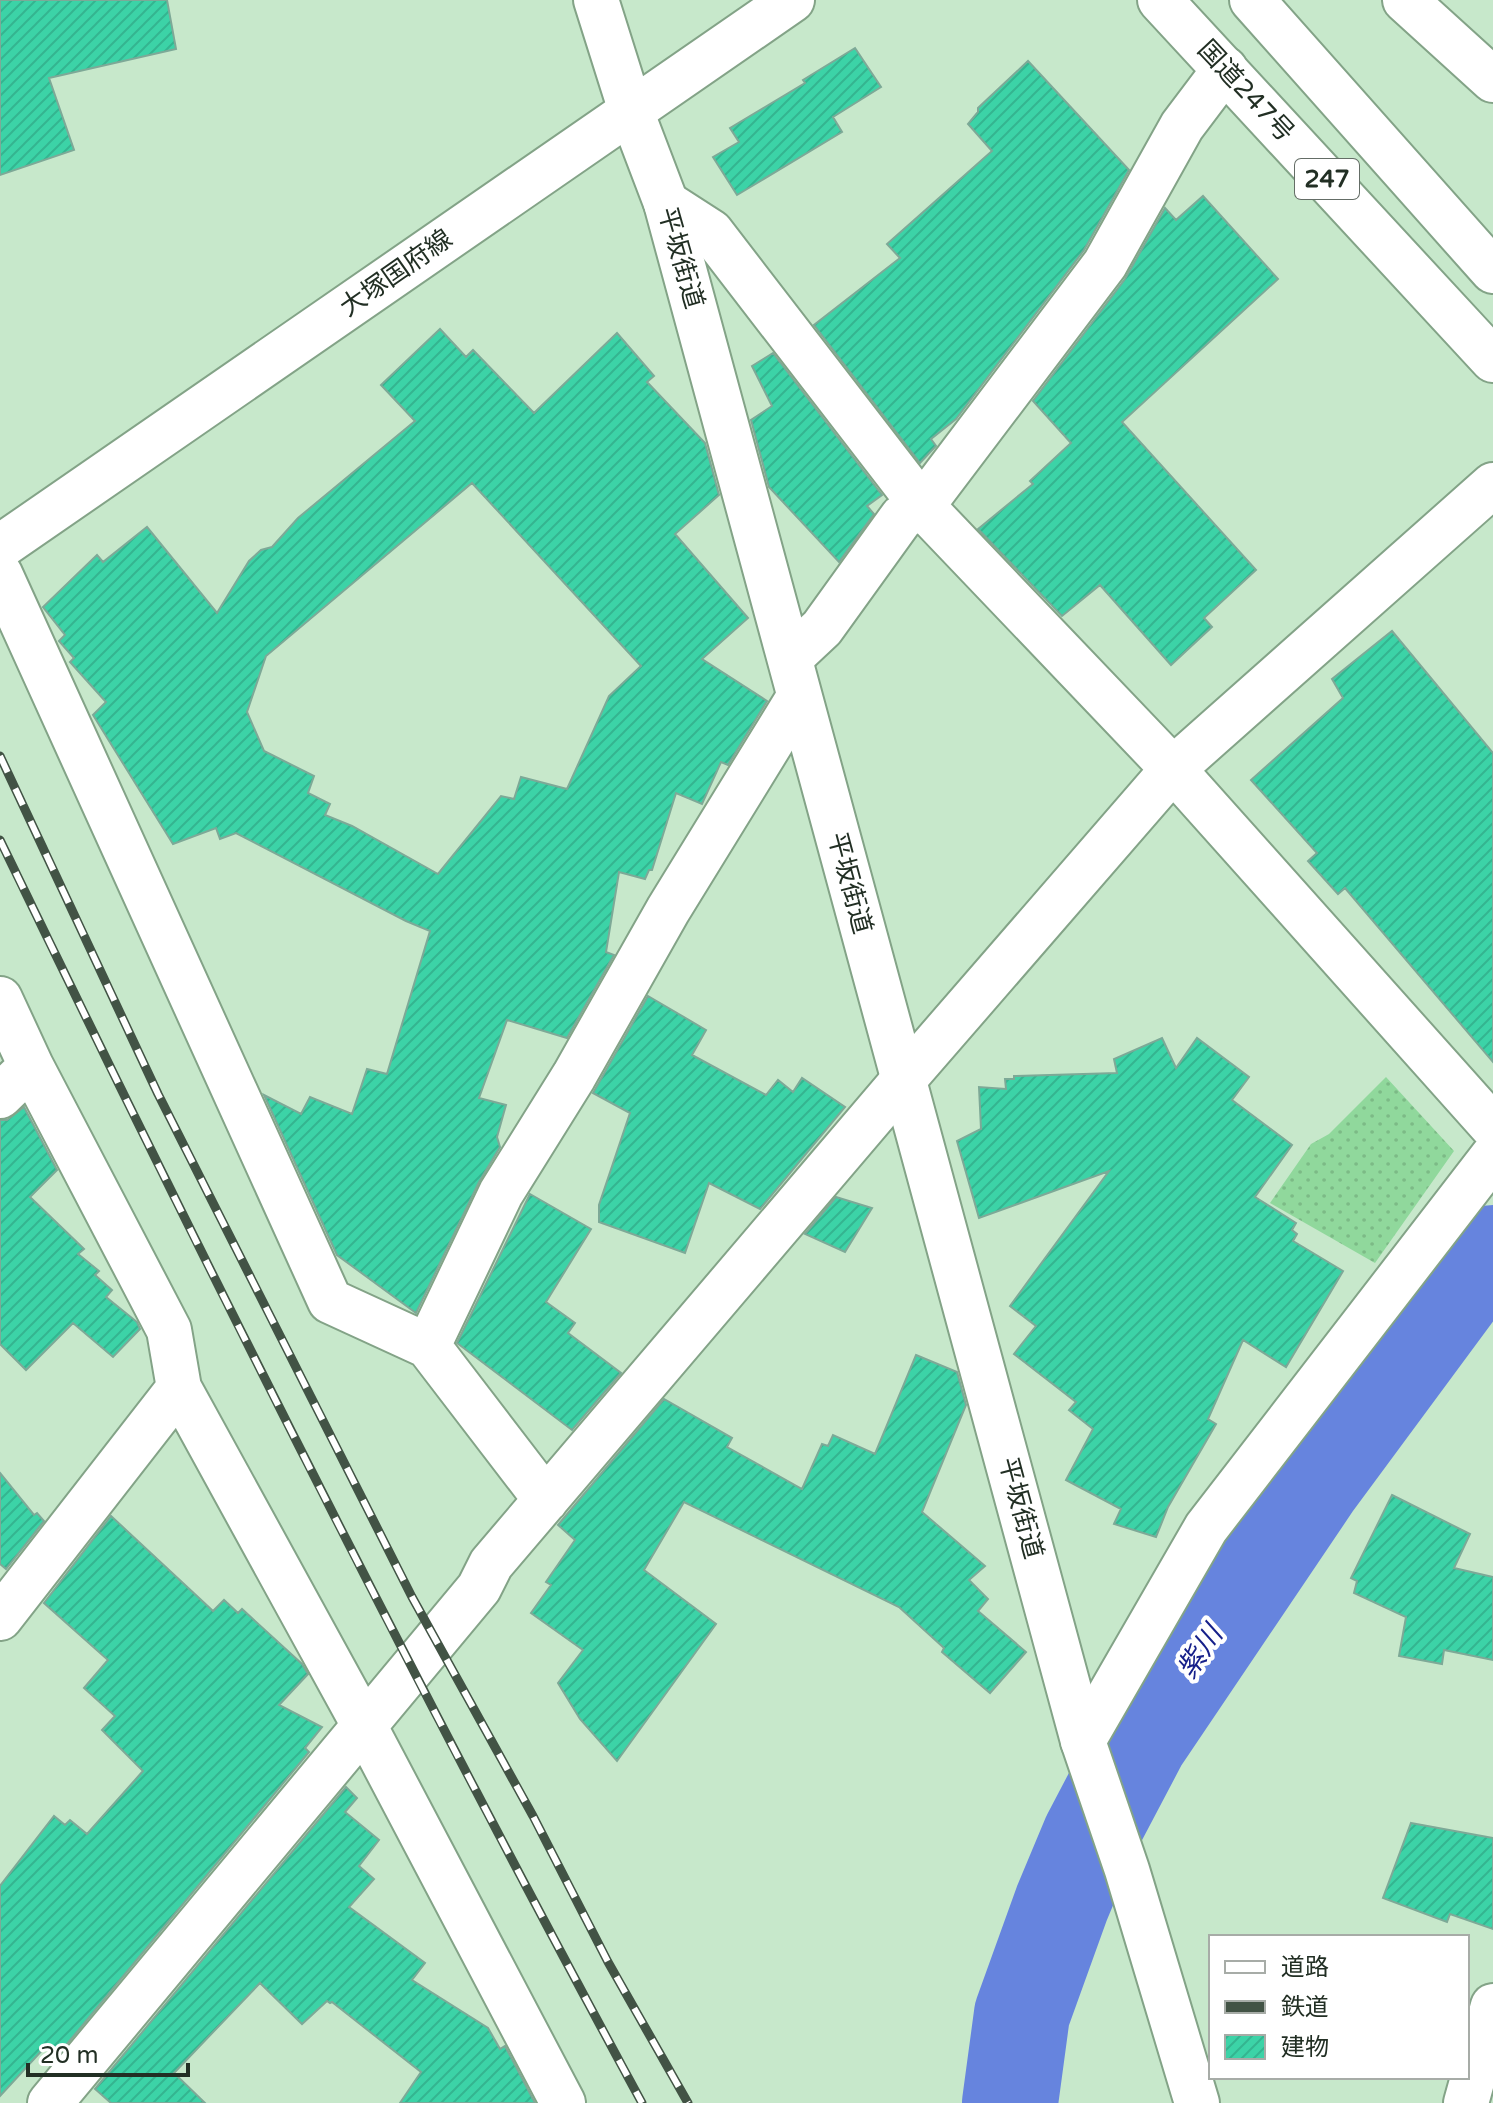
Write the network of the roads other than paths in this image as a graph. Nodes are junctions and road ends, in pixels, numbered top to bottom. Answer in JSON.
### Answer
{"nodes":[{"id":1,"x":596,"y":0,"type":"edge"},
{"id":2,"x":792,"y":0,"type":"edge"},
{"id":3,"x":1160,"y":0,"type":"edge"},
{"id":4,"x":1252,"y":0,"type":"edge"},
{"id":5,"x":1405,"y":0,"type":"edge"},
{"id":6,"x":1225,"y":69,"type":"junction"},
{"id":7,"x":1493,"y":80,"type":"edge"},
{"id":8,"x":631,"y":111,"type":"junction"},
{"id":9,"x":666,"y":203,"type":"junction"},
{"id":10,"x":1493,"y":271,"type":"edge"},
{"id":11,"x":1493,"y":360,"type":"edge"},
{"id":12,"x":1493,"y":485,"type":"edge"},
{"id":13,"x":922,"y":506,"type":"junction"},
{"id":14,"x":0,"y":547,"type":"edge"},
{"id":15,"x":0,"y":574,"type":"edge"},
{"id":16,"x":794,"y":678,"type":"junction"},
{"id":17,"x":1173,"y":769,"type":"junction"},
{"id":18,"x":0,"y":999,"type":"edge"},
{"id":19,"x":31,"y":1066,"type":"junction"},
{"id":20,"x":905,"y":1078,"type":"junction"},
{"id":21,"x":0,"y":1096,"type":"edge"},
{"id":22,"x":1493,"y":1127,"type":"edge"},
{"id":23,"x":1493,"y":1156,"type":"edge"},
{"id":24,"x":428,"y":1346,"type":"junction"},
{"id":25,"x":179,"y":1388,"type":"junction"},
{"id":26,"x":546,"y":1500,"type":"junction"},
{"id":27,"x":0,"y":1618,"type":"edge"},
{"id":28,"x":365,"y":1727,"type":"junction"},
{"id":29,"x":1089,"y":1755,"type":"junction"},
{"id":30,"x":1493,"y":2006,"type":"edge"},
{"id":31,"x":50,"y":2103,"type":"edge"},
{"id":32,"x":563,"y":2103,"type":"edge"},
{"id":33,"x":1197,"y":2103,"type":"edge"},
{"id":34,"x":1466,"y":2103,"type":"edge"}],
"edges":[{"from":1,"to":8,"type":"main road","name":"平坂街道"},
{"from":2,"to":8,"type":"main road","name":"大塚国府線"},
{"from":3,"to":6,"type":"main road","name":"国道247号","number":"247"},
{"from":4,"to":10,"type":"main road","number":"247"},
{"from":5,"to":7,"type":"main road"},
{"from":6,"to":11,"type":"main road","name":"国道247号","number":"247"},
{"from":6,"to":13,"type":"main road"},
{"from":8,"to":9,"type":"main road","name":"平坂街道"},
{"from":8,"to":14,"type":"main road","name":"大塚国府線"},
{"from":9,"to":13,"type":"main road"},
{"from":9,"to":16,"type":"main road","name":"平坂街道"},
{"from":12,"to":17,"type":"main road"},
{"from":13,"to":16,"type":"main road"},
{"from":13,"to":17,"type":"main road"},
{"from":15,"to":24,"type":"main road"},
{"from":16,"to":20,"type":"main road","name":"平坂街道"},
{"from":16,"to":24,"type":"main road"},
{"from":17,"to":20,"type":"main road"},
{"from":17,"to":22,"type":"main road"},
{"from":18,"to":19,"type":"main road"},
{"from":19,"to":21,"type":"main road"},
{"from":19,"to":25,"type":"main road"},
{"from":20,"to":26,"type":"main road"},
{"from":20,"to":29,"type":"main road","name":"平坂街道"},
{"from":23,"to":29,"type":"main road"},
{"from":24,"to":26,"type":"main road"},
{"from":25,"to":27,"type":"main road"},
{"from":25,"to":28,"type":"main road"},
{"from":26,"to":28,"type":"main road"},
{"from":28,"to":31,"type":"main road"},
{"from":28,"to":32,"type":"main road"},
{"from":29,"to":33,"type":"main road","name":"平坂街道"},
{"from":30,"to":34,"type":"main road"}]}
